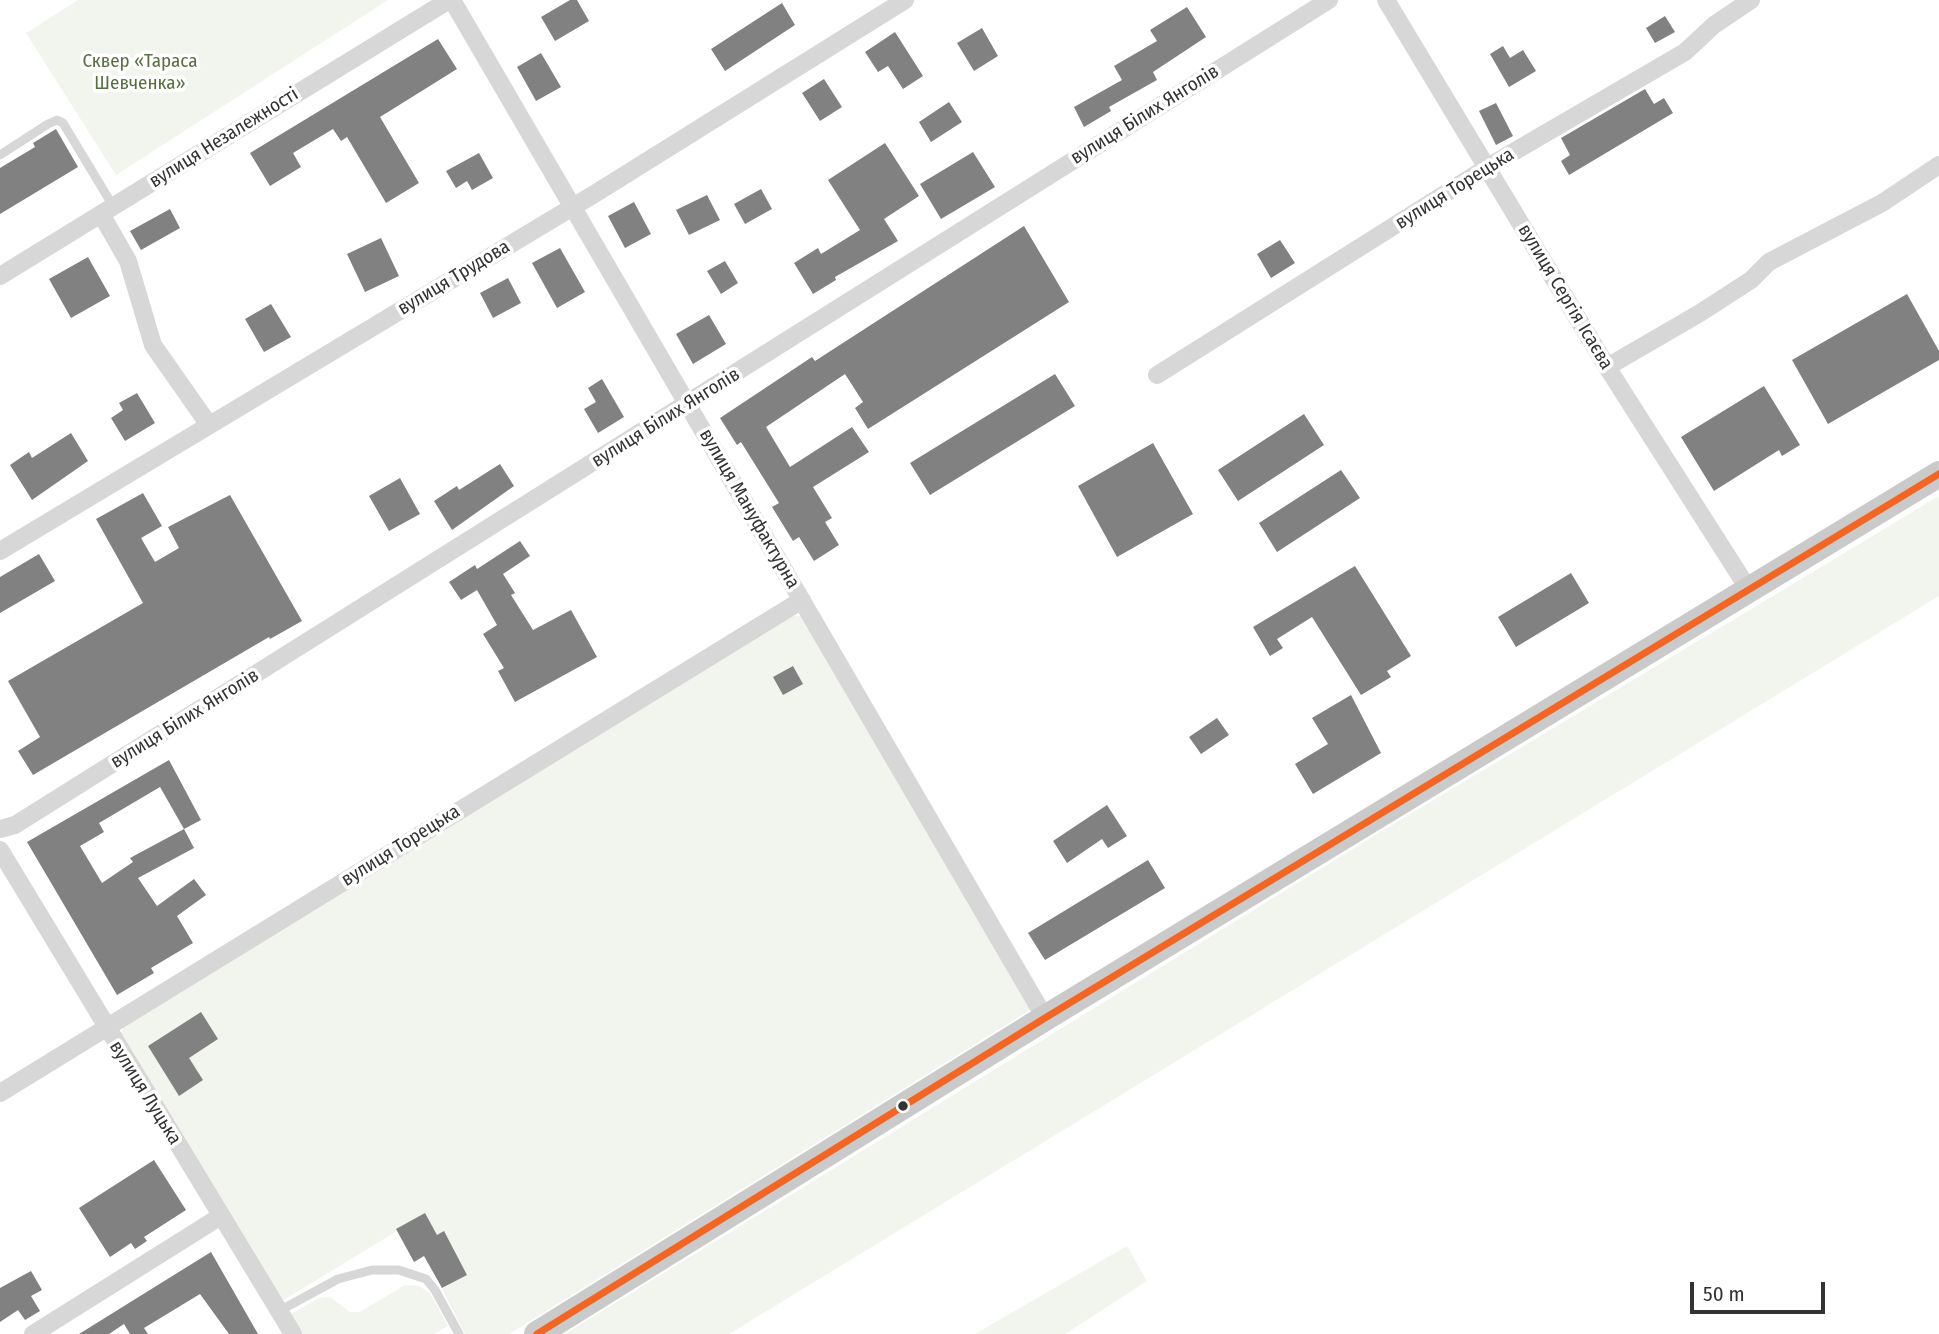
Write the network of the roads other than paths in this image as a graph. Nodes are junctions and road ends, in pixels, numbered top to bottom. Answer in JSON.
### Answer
{"nodes":[{"id":1,"x":450,"y":0,"type":"edge"},
{"id":2,"x":905,"y":0,"type":"edge"},
{"id":3,"x":1329,"y":0,"type":"edge"},
{"id":4,"x":1386,"y":0,"type":"edge"},
{"id":5,"x":1751,"y":0,"type":"edge"},
{"id":6,"x":0,"y":155,"type":"edge"},
{"id":7,"x":1939,"y":165,"type":"edge"},
{"id":8,"x":1486,"y":168,"type":"junction"},
{"id":9,"x":573,"y":206,"type":"junction"},
{"id":10,"x":107,"y":210,"type":"junction"},
{"id":11,"x":2,"y":269,"type":"edge"},
{"id":12,"x":1608,"y":367,"type":"junction"},
{"id":13,"x":1157,"y":375,"type":"dead end"},
{"id":14,"x":688,"y":404,"type":"junction"},
{"id":15,"x":209,"y":425,"type":"junction"},
{"id":16,"x":1939,"y":474,"type":"edge"},
{"id":17,"x":0,"y":551,"type":"edge"},
{"id":18,"x":1749,"y":590,"type":"junction"},
{"id":19,"x":802,"y":600,"type":"junction"},
{"id":20,"x":0,"y":829,"type":"edge"},
{"id":21,"x":0,"y":850,"type":"edge"},
{"id":22,"x":1045,"y":1018,"type":"junction"},
{"id":23,"x":106,"y":1028,"type":"junction"},
{"id":24,"x":0,"y":1093,"type":"edge"},
{"id":25,"x":221,"y":1216,"type":"junction"},
{"id":26,"x":279,"y":1311,"type":"junction"},
{"id":27,"x":33,"y":1334,"type":"edge"},
{"id":28,"x":293,"y":1334,"type":"edge"},
{"id":29,"x":459,"y":1334,"type":"edge"},
{"id":30,"x":537,"y":1334,"type":"edge"}],
"edges":[{"from":1,"to":9,"type":"street","name":"вулиця Мануфактурна"},
{"from":1,"to":10,"type":"street","name":"вулиця Незалежності"},
{"from":2,"to":9,"type":"street","name":"вулиця Трудова"},
{"from":3,"to":14,"type":"street","name":"вулиця Білих Янголів"},
{"from":4,"to":8,"type":"street","name":"вулиця Сергія Ісаєва"},
{"from":5,"to":8,"type":"street","name":"вулиця Торецька"},
{"from":6,"to":10,"type":"lane"},
{"from":7,"to":12,"type":"street"},
{"from":8,"to":12,"type":"street","name":"вулиця Сергія Ісаєва"},
{"from":8,"to":13,"type":"street","name":"вулиця Торецька"},
{"from":9,"to":14,"type":"street","name":"вулиця Мануфактурна"},
{"from":9,"to":15,"type":"street","name":"вулиця Трудова"},
{"from":10,"to":11,"type":"street","name":"вулиця Незалежності"},
{"from":10,"to":15,"type":"street"},
{"from":12,"to":18,"type":"street","name":"вулиця Сергія Ісаєва"},
{"from":14,"to":19,"type":"street","name":"вулиця Мануфактурна"},
{"from":14,"to":20,"type":"street","name":"вулиця Білих Янголів"},
{"from":15,"to":17,"type":"street","name":"вулиця Трудова"},
{"from":16,"to":18,"type":"main road"},
{"from":18,"to":22,"type":"main road"},
{"from":19,"to":22,"type":"street","name":"вулиця Мануфактурна"},
{"from":19,"to":23,"type":"street","name":"вулиця Торецька"},
{"from":21,"to":23,"type":"street","name":"вулиця Луцька"},
{"from":22,"to":30,"type":"main road"},
{"from":23,"to":24,"type":"street","name":"вулиця Торецька"},
{"from":23,"to":25,"type":"street","name":"вулиця Луцька"},
{"from":25,"to":26,"type":"street","name":"вулиця Луцька"},
{"from":25,"to":27,"type":"street"},
{"from":26,"to":28,"type":"street","name":"вулиця Луцька"},
{"from":26,"to":29,"type":"lane"}]}
